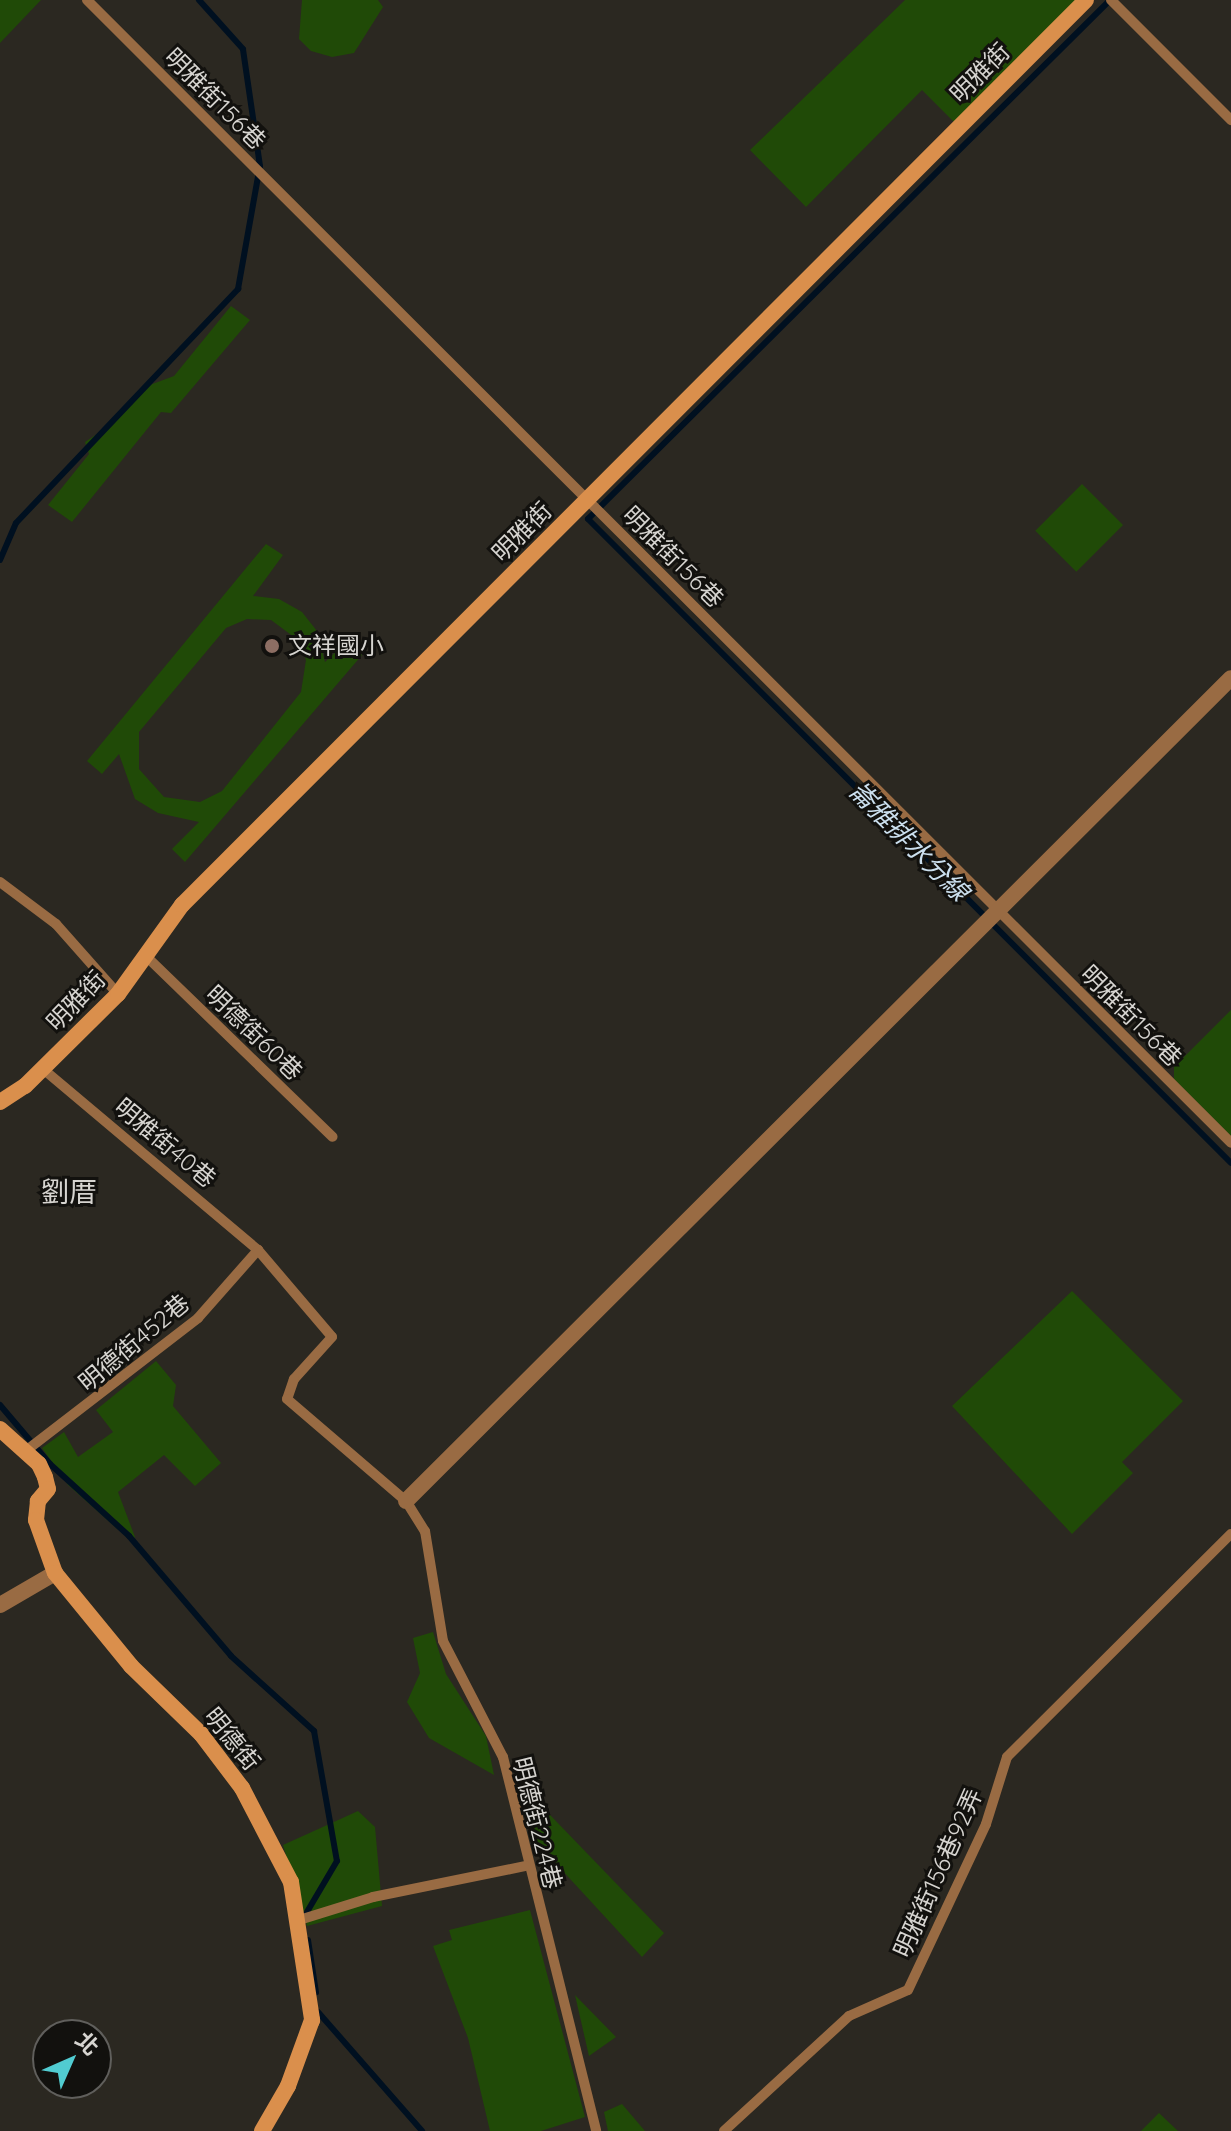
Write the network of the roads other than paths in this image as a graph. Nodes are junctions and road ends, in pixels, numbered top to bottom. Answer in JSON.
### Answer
{"nodes":[{"id":1,"x":87,"y":0,"type":"edge"},
{"id":2,"x":1086,"y":0,"type":"edge"},
{"id":3,"x":1111,"y":0,"type":"edge"},
{"id":4,"x":1231,"y":120,"type":"edge"},
{"id":5,"x":588,"y":500,"type":"junction"},
{"id":6,"x":1231,"y":678,"type":"edge"},
{"id":7,"x":0,"y":882,"type":"edge"},
{"id":8,"x":1000,"y":914,"type":"junction"},
{"id":9,"x":148,"y":958,"type":"junction"},
{"id":10,"x":118,"y":994,"type":"junction"},
{"id":11,"x":43,"y":1069,"type":"junction"},
{"id":12,"x":0,"y":1102,"type":"edge"},
{"id":13,"x":333,"y":1137,"type":"dead end"},
{"id":14,"x":1231,"y":1143,"type":"edge"},
{"id":15,"x":258,"y":1250,"type":"junction"},
{"id":16,"x":0,"y":1429,"type":"edge"},
{"id":17,"x":23,"y":1453,"type":"junction"},
{"id":18,"x":406,"y":1501,"type":"junction"},
{"id":19,"x":1231,"y":1534,"type":"edge"},
{"id":20,"x":55,"y":1573,"type":"junction"},
{"id":21,"x":0,"y":1605,"type":"edge"},
{"id":22,"x":526,"y":1866,"type":"junction"},
{"id":23,"x":296,"y":1921,"type":"junction"},
{"id":24,"x":262,"y":2131,"type":"edge"},
{"id":25,"x":596,"y":2131,"type":"edge"},
{"id":26,"x":724,"y":2131,"type":"edge"}],
"edges":[{"from":1,"to":5,"type":"lane","name":"明雅街156巷"},
{"from":2,"to":5,"type":"street","name":"明雅街"},
{"from":3,"to":4,"type":"lane"},
{"from":5,"to":8,"type":"lane","name":"明雅街156巷"},
{"from":5,"to":9,"type":"street","name":"明雅街"},
{"from":6,"to":8,"type":"street"},
{"from":7,"to":10,"type":"lane"},
{"from":8,"to":14,"type":"lane","name":"明雅街156巷"},
{"from":8,"to":18,"type":"street"},
{"from":9,"to":10,"type":"street","name":"明雅街"},
{"from":9,"to":13,"type":"lane","name":"明德街60巷"},
{"from":10,"to":11,"type":"street","name":"明雅街"},
{"from":11,"to":12,"type":"street","name":"明雅街"},
{"from":11,"to":15,"type":"lane","name":"明雅街40巷"},
{"from":15,"to":17,"type":"lane","name":"明德街452巷"},
{"from":15,"to":18,"type":"lane","name":"明德街224巷"},
{"from":16,"to":17,"type":"street","name":"明德街"},
{"from":17,"to":20,"type":"street","name":"明德街"},
{"from":18,"to":22,"type":"lane","name":"明德街224巷"},
{"from":19,"to":26,"type":"lane","name":"明雅街156巷92弄"},
{"from":20,"to":21,"type":"street"},
{"from":20,"to":23,"type":"street","name":"明德街"},
{"from":22,"to":23,"type":"lane"},
{"from":22,"to":25,"type":"lane","name":"明德街224巷"},
{"from":23,"to":24,"type":"street","name":"明德街"}]}
